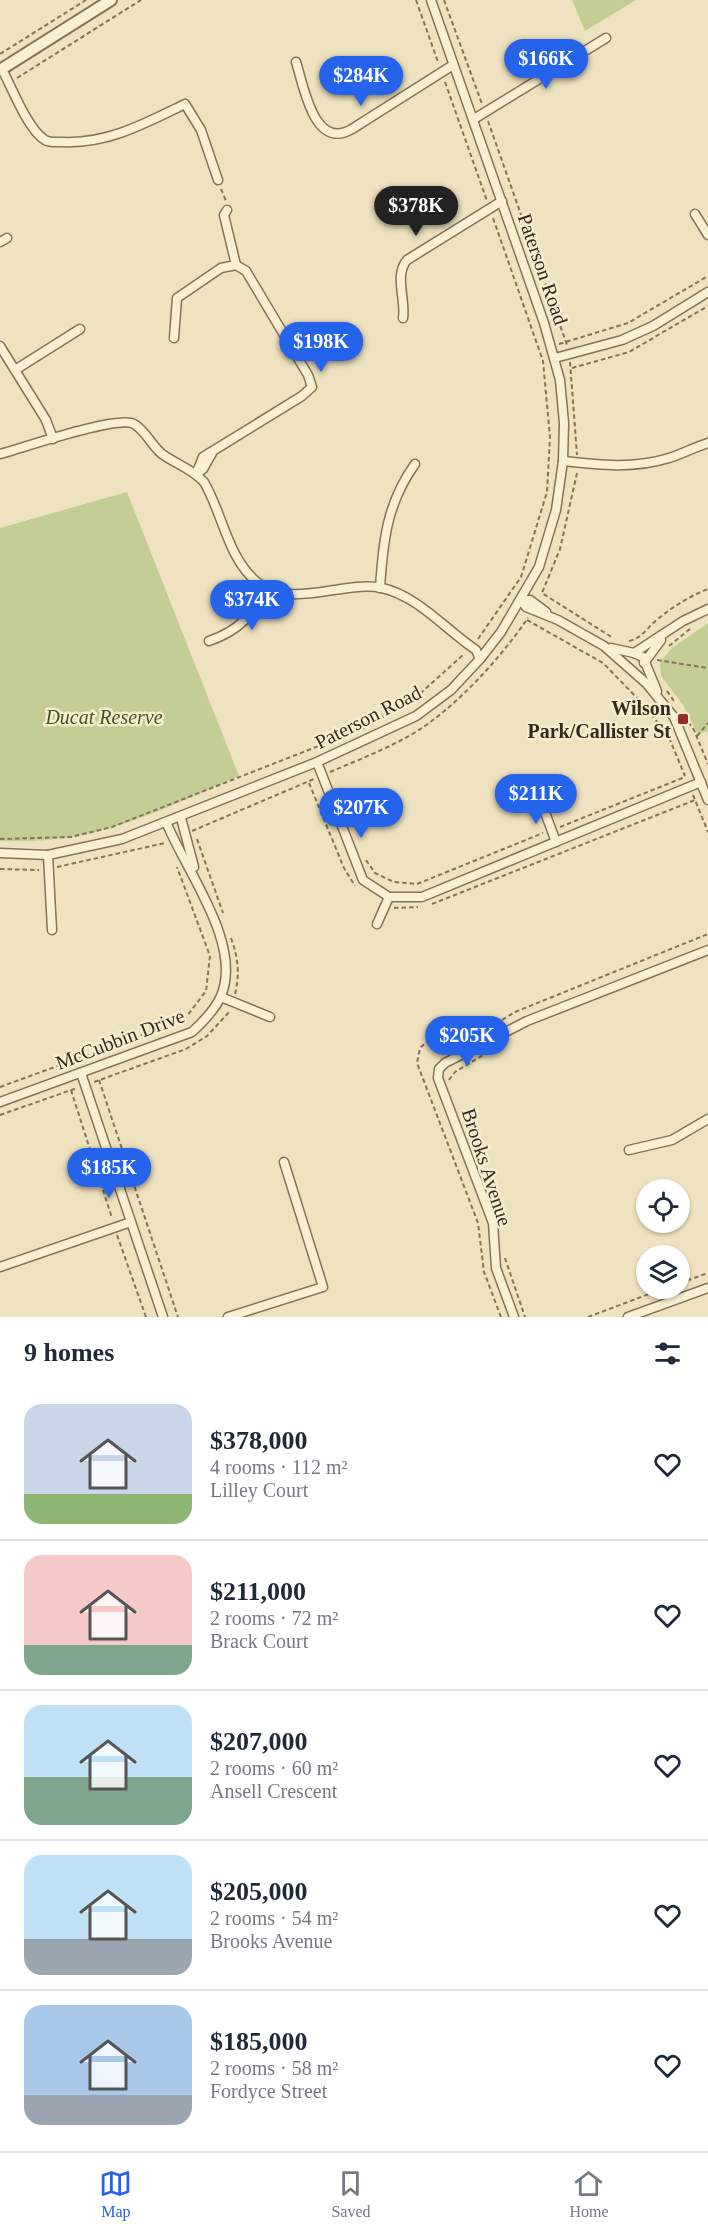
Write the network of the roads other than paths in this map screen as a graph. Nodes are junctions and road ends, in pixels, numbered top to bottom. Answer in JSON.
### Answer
{"nodes":[{"id":1,"x":111,"y":0,"type":"edge"},
{"id":2,"x":431,"y":0,"type":"edge"},
{"id":3,"x":606,"y":38,"type":"dead end"},
{"id":4,"x":296,"y":62,"type":"dead end"},
{"id":5,"x":453,"y":65,"type":"junction"},
{"id":6,"x":1,"y":69,"type":"edge"},
{"id":7,"x":474,"y":120,"type":"junction"},
{"id":8,"x":218,"y":180,"type":"road end"},
{"id":9,"x":501,"y":201,"type":"junction"},
{"id":10,"x":227,"y":210,"type":"road end"},
{"id":11,"x":695,"y":214,"type":"dead end"},
{"id":12,"x":708,"y":235,"type":"edge"},
{"id":13,"x":236,"y":265,"type":"junction"},
{"id":14,"x":708,"y":292,"type":"edge"},
{"id":15,"x":403,"y":318,"type":"dead end"},
{"id":16,"x":80,"y":329,"type":"dead end"},
{"id":17,"x":174,"y":338,"type":"dead end"},
{"id":18,"x":0,"y":346,"type":"edge"},
{"id":19,"x":555,"y":358,"type":"junction"},
{"id":20,"x":15,"y":370,"type":"junction"},
{"id":21,"x":53,"y":439,"type":"junction"},
{"id":22,"x":708,"y":442,"type":"edge"},
{"id":23,"x":0,"y":454,"type":"edge"},
{"id":24,"x":563,"y":461,"type":"junction"},
{"id":25,"x":415,"y":464,"type":"dead end"},
{"id":26,"x":196,"y":474,"type":"junction"},
{"id":27,"x":268,"y":588,"type":"junction"},
{"id":28,"x":380,"y":588,"type":"junction"},
{"id":29,"x":520,"y":600,"type":"junction"},
{"id":30,"x":708,"y":609,"type":"edge"},
{"id":31,"x":667,"y":633,"type":"junction"},
{"id":32,"x":209,"y":641,"type":"dead end"},
{"id":33,"x":601,"y":644,"type":"junction"},
{"id":34,"x":633,"y":654,"type":"junction"},
{"id":35,"x":480,"y":658,"type":"junction"},
{"id":36,"x":644,"y":664,"type":"junction"},
{"id":37,"x":626,"y":665,"type":"junction"},
{"id":38,"x":634,"y":672,"type":"junction"},
{"id":39,"x":664,"y":704,"type":"junction"},
{"id":40,"x":317,"y":762,"type":"junction"},
{"id":41,"x":701,"y":782,"type":"junction"},
{"id":42,"x":540,"y":799,"type":"dead end"},
{"id":43,"x":708,"y":800,"type":"edge"},
{"id":44,"x":181,"y":818,"type":"junction"},
{"id":45,"x":167,"y":824,"type":"junction"},
{"id":46,"x":556,"y":842,"type":"junction"},
{"id":47,"x":0,"y":854,"type":"edge"},
{"id":48,"x":48,"y":855,"type":"junction"},
{"id":49,"x":196,"y":876,"type":"junction"},
{"id":50,"x":387,"y":901,"type":"junction"},
{"id":51,"x":377,"y":924,"type":"dead end"},
{"id":52,"x":52,"y":930,"type":"dead end"},
{"id":53,"x":708,"y":950,"type":"edge"},
{"id":54,"x":221,"y":997,"type":"junction"},
{"id":55,"x":270,"y":1017,"type":"dead end"},
{"id":56,"x":81,"y":1073,"type":"junction"},
{"id":57,"x":0,"y":1102,"type":"edge"},
{"id":58,"x":708,"y":1119,"type":"edge"},
{"id":59,"x":629,"y":1150,"type":"dead end"},
{"id":60,"x":284,"y":1162,"type":"dead end"},
{"id":61,"x":131,"y":1222,"type":"junction"},
{"id":62,"x":0,"y":1267,"type":"edge"},
{"id":63,"x":708,"y":1288,"type":"edge"},
{"id":64,"x":163,"y":1317,"type":"edge"},
{"id":65,"x":228,"y":1317,"type":"edge"},
{"id":66,"x":514,"y":1317,"type":"edge"},
{"id":67,"x":628,"y":1317,"type":"edge"}],
"edges":[{"from":1,"to":6,"type":"street"},
{"from":2,"to":5,"type":"street","name":"Paterson Road"},
{"from":3,"to":7,"type":"street"},
{"from":4,"to":5,"type":"street"},
{"from":5,"to":7,"type":"street","name":"Paterson Road"},
{"from":6,"to":8,"type":"street"},
{"from":7,"to":9,"type":"street","name":"Paterson Road"},
{"from":9,"to":15,"type":"street"},
{"from":9,"to":19,"type":"street","name":"Paterson Road"},
{"from":10,"to":13,"type":"street"},
{"from":11,"to":12,"type":"street"},
{"from":13,"to":17,"type":"street"},
{"from":13,"to":26,"type":"street"},
{"from":14,"to":19,"type":"street"},
{"from":16,"to":20,"type":"street"},
{"from":18,"to":20,"type":"street"},
{"from":19,"to":24,"type":"street","name":"Paterson Road"},
{"from":20,"to":21,"type":"street"},
{"from":21,"to":23,"type":"street"},
{"from":21,"to":26,"type":"street"},
{"from":22,"to":24,"type":"street"},
{"from":24,"to":29,"type":"street","name":"Paterson Road"},
{"from":25,"to":28,"type":"street"},
{"from":26,"to":27,"type":"street"},
{"from":27,"to":28,"type":"street"},
{"from":27,"to":32,"type":"street"},
{"from":28,"to":35,"type":"street"},
{"from":29,"to":33,"type":"street"},
{"from":29,"to":35,"type":"street","name":"Paterson Road"},
{"from":30,"to":31,"type":"street"},
{"from":31,"to":34,"type":"street"},
{"from":31,"to":36,"type":"street"},
{"from":33,"to":34,"type":"street"},
{"from":33,"to":37,"type":"street"},
{"from":34,"to":36,"type":"street"},
{"from":34,"to":37,"type":"street"},
{"from":35,"to":40,"type":"street","name":"Paterson Road"},
{"from":36,"to":38,"type":"street"},
{"from":36,"to":39,"type":"street"},
{"from":37,"to":38,"type":"street"},
{"from":38,"to":39,"type":"street"},
{"from":39,"to":41,"type":"street"},
{"from":40,"to":44,"type":"street","name":"Paterson Road"},
{"from":40,"to":50,"type":"street"},
{"from":41,"to":43,"type":"street"},
{"from":41,"to":46,"type":"street"},
{"from":42,"to":46,"type":"street"},
{"from":44,"to":45,"type":"street","name":"Paterson Road"},
{"from":44,"to":49,"type":"street","name":"McCubbin Drive"},
{"from":45,"to":48,"type":"street","name":"Paterson Road"},
{"from":45,"to":49,"type":"street","name":"McCubbin Drive"},
{"from":46,"to":50,"type":"street"},
{"from":47,"to":48,"type":"street","name":"Paterson Road"},
{"from":48,"to":52,"type":"street"},
{"from":49,"to":54,"type":"street","name":"McCubbin Drive"},
{"from":50,"to":51,"type":"street"},
{"from":53,"to":66,"type":"street","name":"Brooks Avenue"},
{"from":54,"to":55,"type":"street"},
{"from":54,"to":56,"type":"street","name":"McCubbin Drive"},
{"from":56,"to":57,"type":"street","name":"McCubbin Drive"},
{"from":56,"to":61,"type":"street"},
{"from":58,"to":59,"type":"street"},
{"from":60,"to":65,"type":"street"},
{"from":61,"to":62,"type":"street"},
{"from":61,"to":64,"type":"street"},
{"from":63,"to":67,"type":"street"}]}
